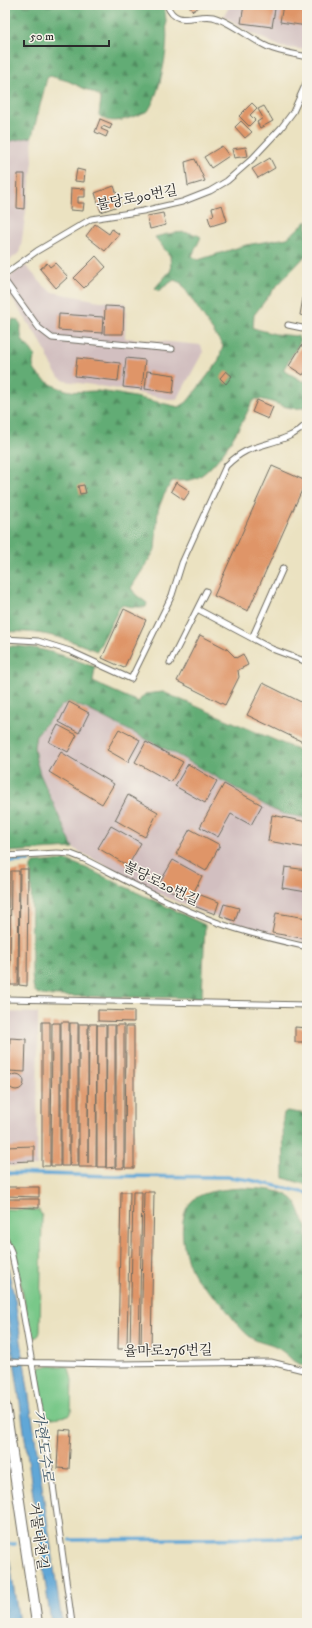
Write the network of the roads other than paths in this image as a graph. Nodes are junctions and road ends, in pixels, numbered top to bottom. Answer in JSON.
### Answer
{"nodes":[{"id":1,"x":167,"y":5,"type":"edge"},
{"id":2,"x":307,"y":57,"type":"edge"},
{"id":3,"x":307,"y":80,"type":"edge"},
{"id":4,"x":5,"y":274,"type":"edge"},
{"id":5,"x":5,"y":282,"type":"edge"},
{"id":6,"x":288,"y":325,"type":"dead end"},
{"id":7,"x":307,"y":330,"type":"edge"},
{"id":8,"x":172,"y":349,"type":"dead end"},
{"id":9,"x":307,"y":423,"type":"edge"},
{"id":10,"x":283,"y":568,"type":"dead end"},
{"id":11,"x":206,"y":591,"type":"dead end"},
{"id":12,"x":197,"y":608,"type":"junction"},
{"id":13,"x":252,"y":638,"type":"junction"},
{"id":14,"x":5,"y":639,"type":"edge"},
{"id":15,"x":307,"y":662,"type":"edge"},
{"id":16,"x":170,"y":664,"type":"dead end"},
{"id":17,"x":5,"y":856,"type":"edge"},
{"id":18,"x":307,"y":947,"type":"edge"},
{"id":19,"x":5,"y":1000,"type":"edge"},
{"id":20,"x":307,"y":1005,"type":"edge"},
{"id":21,"x":5,"y":1238,"type":"edge"},
{"id":22,"x":5,"y":1362,"type":"edge"},
{"id":23,"x":30,"y":1362,"type":"junction"},
{"id":24,"x":307,"y":1371,"type":"edge"},
{"id":25,"x":5,"y":1406,"type":"edge"},
{"id":26,"x":37,"y":1623,"type":"edge"},
{"id":27,"x":72,"y":1623,"type":"edge"}],
"edges":[{"from":1,"to":2,"type":"lane"},
{"from":3,"to":4,"type":"lane","name":"불당로90번길"},
{"from":5,"to":8,"type":"lane"},
{"from":6,"to":7,"type":"lane"},
{"from":9,"to":14,"type":"lane"},
{"from":10,"to":13,"type":"lane"},
{"from":11,"to":12,"type":"lane"},
{"from":12,"to":13,"type":"lane"},
{"from":12,"to":16,"type":"lane"},
{"from":13,"to":15,"type":"lane"},
{"from":17,"to":18,"type":"lane","name":"불당로20번길"},
{"from":19,"to":20,"type":"lane"},
{"from":21,"to":23,"type":"lane"},
{"from":22,"to":23,"type":"lane","name":"율마로276번길"},
{"from":23,"to":24,"type":"lane","name":"율마로276번길"},
{"from":23,"to":27,"type":"lane"},
{"from":25,"to":26,"type":"street","name":"거물대천길"}]}
